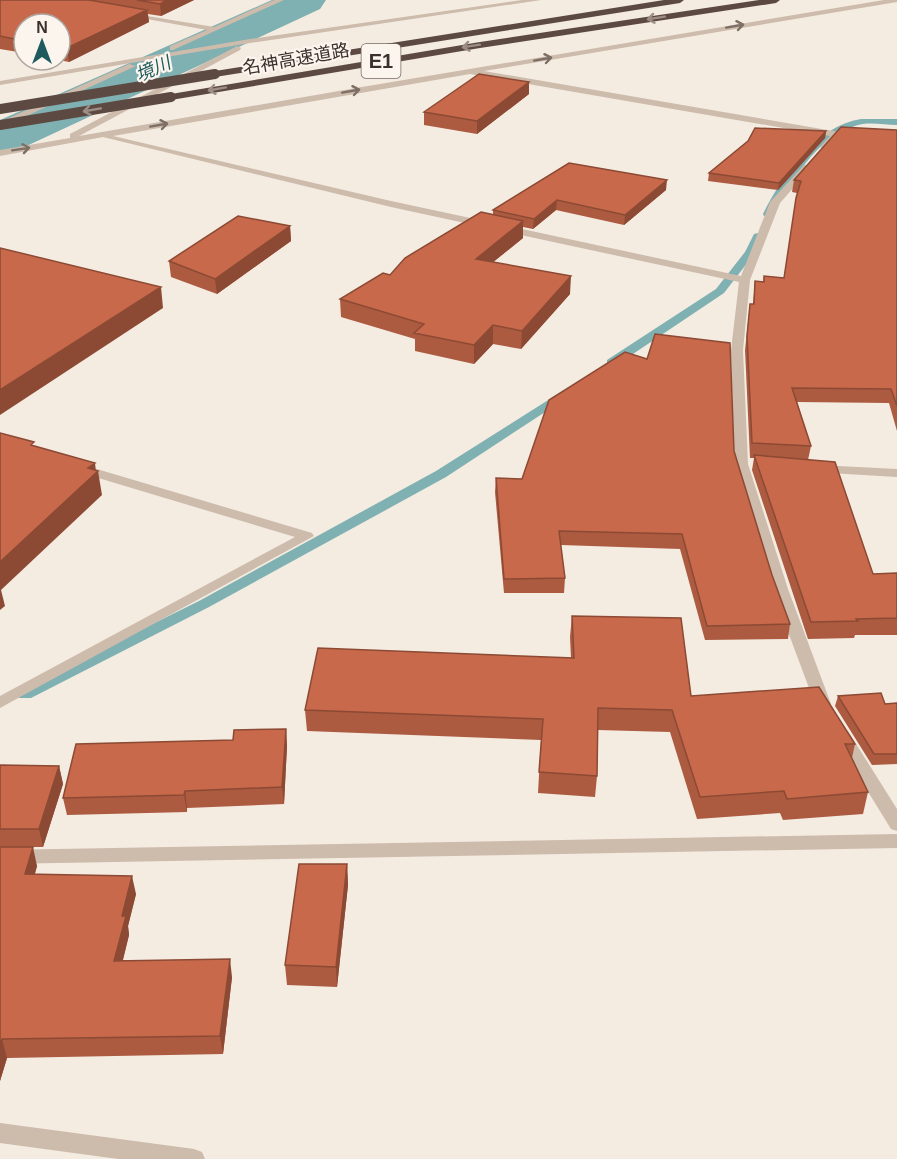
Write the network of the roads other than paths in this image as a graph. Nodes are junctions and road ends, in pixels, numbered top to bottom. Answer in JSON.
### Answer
{"nodes":[{"id":1,"x":280,"y":0,"type":"edge"},
{"id":2,"x":537,"y":0,"type":"edge"},
{"id":3,"x":680,"y":0,"type":"edge"},
{"id":4,"x":776,"y":0,"type":"edge"},
{"id":5,"x":897,"y":0,"type":"edge"},
{"id":6,"x":125,"y":15,"type":"edge"},
{"id":7,"x":215,"y":29,"type":"junction"},
{"id":8,"x":250,"y":41,"type":"junction"},
{"id":9,"x":152,"y":58,"type":"junction"},
{"id":10,"x":469,"y":71,"type":"junction"},
{"id":11,"x":0,"y":83,"type":"edge"},
{"id":12,"x":0,"y":109,"type":"edge"},
{"id":13,"x":0,"y":125,"type":"edge"},
{"id":14,"x":101,"y":135,"type":"junction"},
{"id":15,"x":58,"y":143,"type":"junction"},
{"id":16,"x":821,"y":151,"type":"edge"},
{"id":17,"x":0,"y":153,"type":"edge"},
{"id":18,"x":813,"y":160,"type":"edge"},
{"id":19,"x":745,"y":280,"type":"junction"},
{"id":20,"x":68,"y":464,"type":"edge"},
{"id":21,"x":808,"y":468,"type":"edge"},
{"id":22,"x":897,"y":473,"type":"edge"},
{"id":23,"x":0,"y":703,"type":"edge"},
{"id":24,"x":897,"y":824,"type":"edge"},
{"id":25,"x":897,"y":841,"type":"edge"},
{"id":26,"x":0,"y":857,"type":"edge"},
{"id":27,"x":0,"y":1132,"type":"edge"},
{"id":28,"x":194,"y":1159,"type":"edge"}],
"edges":[{"from":1,"to":7,"type":"street"},
{"from":2,"to":8,"type":"street"},
{"from":3,"to":12,"type":"highway","name":"名神高速道路","number":"E1","bridge":true},
{"from":4,"to":13,"type":"highway","name":"名神高速道路","number":"E1","one_way":true,"bridge":true},
{"from":10,"to":5,"type":"street","one_way":true},
{"from":6,"to":7,"type":"street"},
{"from":7,"to":9,"type":"street"},
{"from":8,"to":9,"type":"street"},
{"from":8,"to":15,"type":"street"},
{"from":9,"to":11,"type":"street"},
{"from":9,"to":13,"type":"street"},
{"from":14,"to":10,"type":"street","one_way":true},
{"from":10,"to":16,"type":"street"},
{"from":14,"to":15,"type":"street"},
{"from":14,"to":19,"type":"street"},
{"from":17,"to":15,"type":"street","one_way":true},
{"from":18,"to":19,"type":"street"},
{"from":19,"to":24,"type":"street"},
{"from":20,"to":23,"type":"street"},
{"from":21,"to":22,"type":"street"},
{"from":25,"to":26,"type":"street"},
{"from":27,"to":28,"type":"street"}]}
